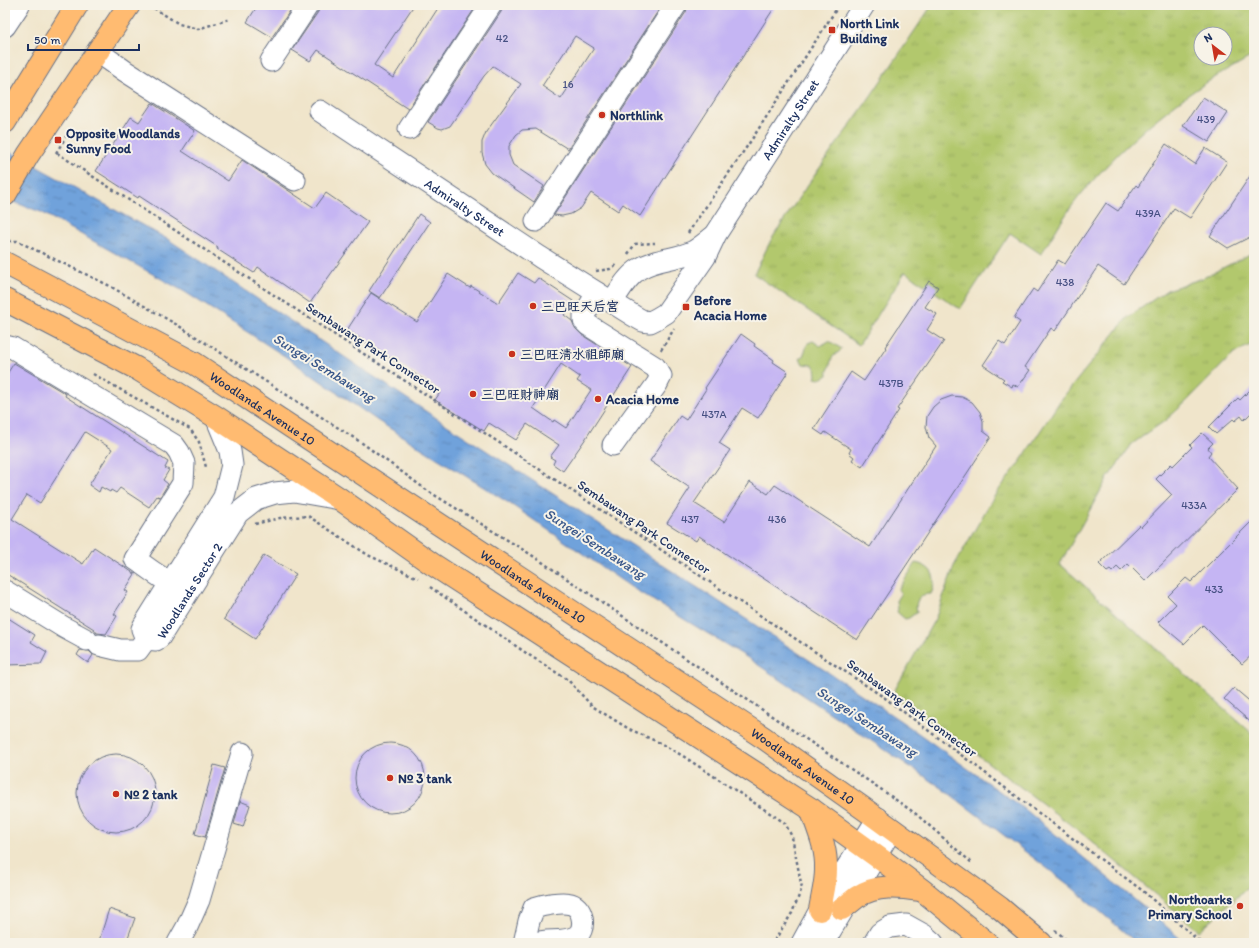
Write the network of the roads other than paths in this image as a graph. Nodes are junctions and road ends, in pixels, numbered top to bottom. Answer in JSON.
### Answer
{"nodes":[{"id":1,"x":19,"y":5,"type":"edge"},
{"id":2,"x":77,"y":5,"type":"edge"},
{"id":3,"x":129,"y":5,"type":"edge"},
{"id":4,"x":308,"y":5,"type":"edge"},
{"id":5,"x":491,"y":5,"type":"edge"},
{"id":6,"x":676,"y":5,"type":"edge"},
{"id":7,"x":864,"y":5,"type":"edge"},
{"id":8,"x":5,"y":26,"type":"edge"},
{"id":9,"x":98,"y":52,"type":"junction"},
{"id":10,"x":271,"y":61,"type":"dead end"},
{"id":11,"x":320,"y":111,"type":"dead end"},
{"id":12,"x":5,"y":122,"type":"edge"},
{"id":13,"x":409,"y":129,"type":"dead end"},
{"id":14,"x":295,"y":180,"type":"dead end"},
{"id":15,"x":5,"y":195,"type":"edge"},
{"id":16,"x":536,"y":221,"type":"dead end"},
{"id":17,"x":716,"y":234,"type":"junction"},
{"id":18,"x":5,"y":263,"type":"edge"},
{"id":19,"x":604,"y":298,"type":"junction"},
{"id":20,"x":8,"y":303,"type":"edge"},
{"id":21,"x":634,"y":316,"type":"junction"},
{"id":22,"x":616,"y":342,"type":"junction"},
{"id":23,"x":5,"y":346,"type":"edge"},
{"id":24,"x":216,"y":417,"type":"junction"},
{"id":25,"x":613,"y":445,"type":"dead end"},
{"id":26,"x":340,"y":499,"type":"junction"},
{"id":27,"x":196,"y":581,"type":"junction"},
{"id":28,"x":170,"y":582,"type":"junction"},
{"id":29,"x":5,"y":591,"type":"edge"},
{"id":30,"x":146,"y":639,"type":"junction"},
{"id":31,"x":242,"y":753,"type":"dead end"},
{"id":32,"x":811,"y":810,"type":"junction"},
{"id":33,"x":885,"y":824,"type":"junction"},
{"id":34,"x":868,"y":850,"type":"junction"},
{"id":35,"x":922,"y":890,"type":"junction"},
{"id":36,"x":842,"y":909,"type":"junction"},
{"id":37,"x":820,"y":910,"type":"junction"},
{"id":38,"x":178,"y":943,"type":"edge"},
{"id":39,"x":524,"y":943,"type":"edge"},
{"id":40,"x":535,"y":943,"type":"edge"},
{"id":41,"x":802,"y":943,"type":"edge"},
{"id":42,"x":823,"y":943,"type":"edge"},
{"id":43,"x":874,"y":943,"type":"edge"},
{"id":44,"x":932,"y":943,"type":"edge"},
{"id":45,"x":987,"y":943,"type":"edge"},
{"id":46,"x":1041,"y":943,"type":"edge"}],
"edges":[{"from":1,"to":8,"type":"street"},
{"from":2,"to":12,"type":"main road"},
{"from":3,"to":9,"type":"main road"},
{"from":4,"to":10,"type":"street"},
{"from":5,"to":13,"type":"street"},
{"from":6,"to":16,"type":"street"},
{"from":7,"to":17,"type":"street","name":"Admiralty Street"},
{"from":9,"to":14,"type":"street"},
{"from":9,"to":15,"type":"main road"},
{"from":11,"to":19,"type":"street","name":"Admiralty Street"},
{"from":17,"to":19,"type":"street","name":"Admiralty Street"},
{"from":17,"to":21,"type":"street","name":"Admiralty Street"},
{"from":18,"to":33,"type":"main road","name":"Woodlands Avenue 10"},
{"from":19,"to":21,"type":"street","name":"Admiralty Street"},
{"from":19,"to":22,"type":"street"},
{"from":20,"to":24,"type":"main road"},
{"from":21,"to":22,"type":"street"},
{"from":22,"to":25,"type":"street"},
{"from":23,"to":28,"type":"street"},
{"from":24,"to":26,"type":"main road"},
{"from":24,"to":28,"type":"street","name":"Woodlands Sector 2"},
{"from":26,"to":27,"type":"street","name":"Woodlands Sector 2"},
{"from":26,"to":32,"type":"main road"},
{"from":27,"to":28,"type":"street"},
{"from":27,"to":30,"type":"street","name":"Woodlands Sector 2"},
{"from":28,"to":30,"type":"street","name":"Woodlands Sector 2"},
{"from":29,"to":30,"type":"street"},
{"from":31,"to":38,"type":"street"},
{"from":32,"to":34,"type":"main road"},
{"from":32,"to":37,"type":"main road"},
{"from":33,"to":34,"type":"street"},
{"from":33,"to":46,"type":"main road","name":"Woodlands Avenue 10"},
{"from":34,"to":35,"type":"main road"},
{"from":34,"to":36,"type":"street"},
{"from":34,"to":37,"type":"street"},
{"from":35,"to":36,"type":"main road"},
{"from":35,"to":45,"type":"main road"},
{"from":36,"to":42,"type":"street"},
{"from":37,"to":41,"type":"street"},
{"from":39,"to":40,"type":"street"},
{"from":43,"to":44,"type":"street"}]}
